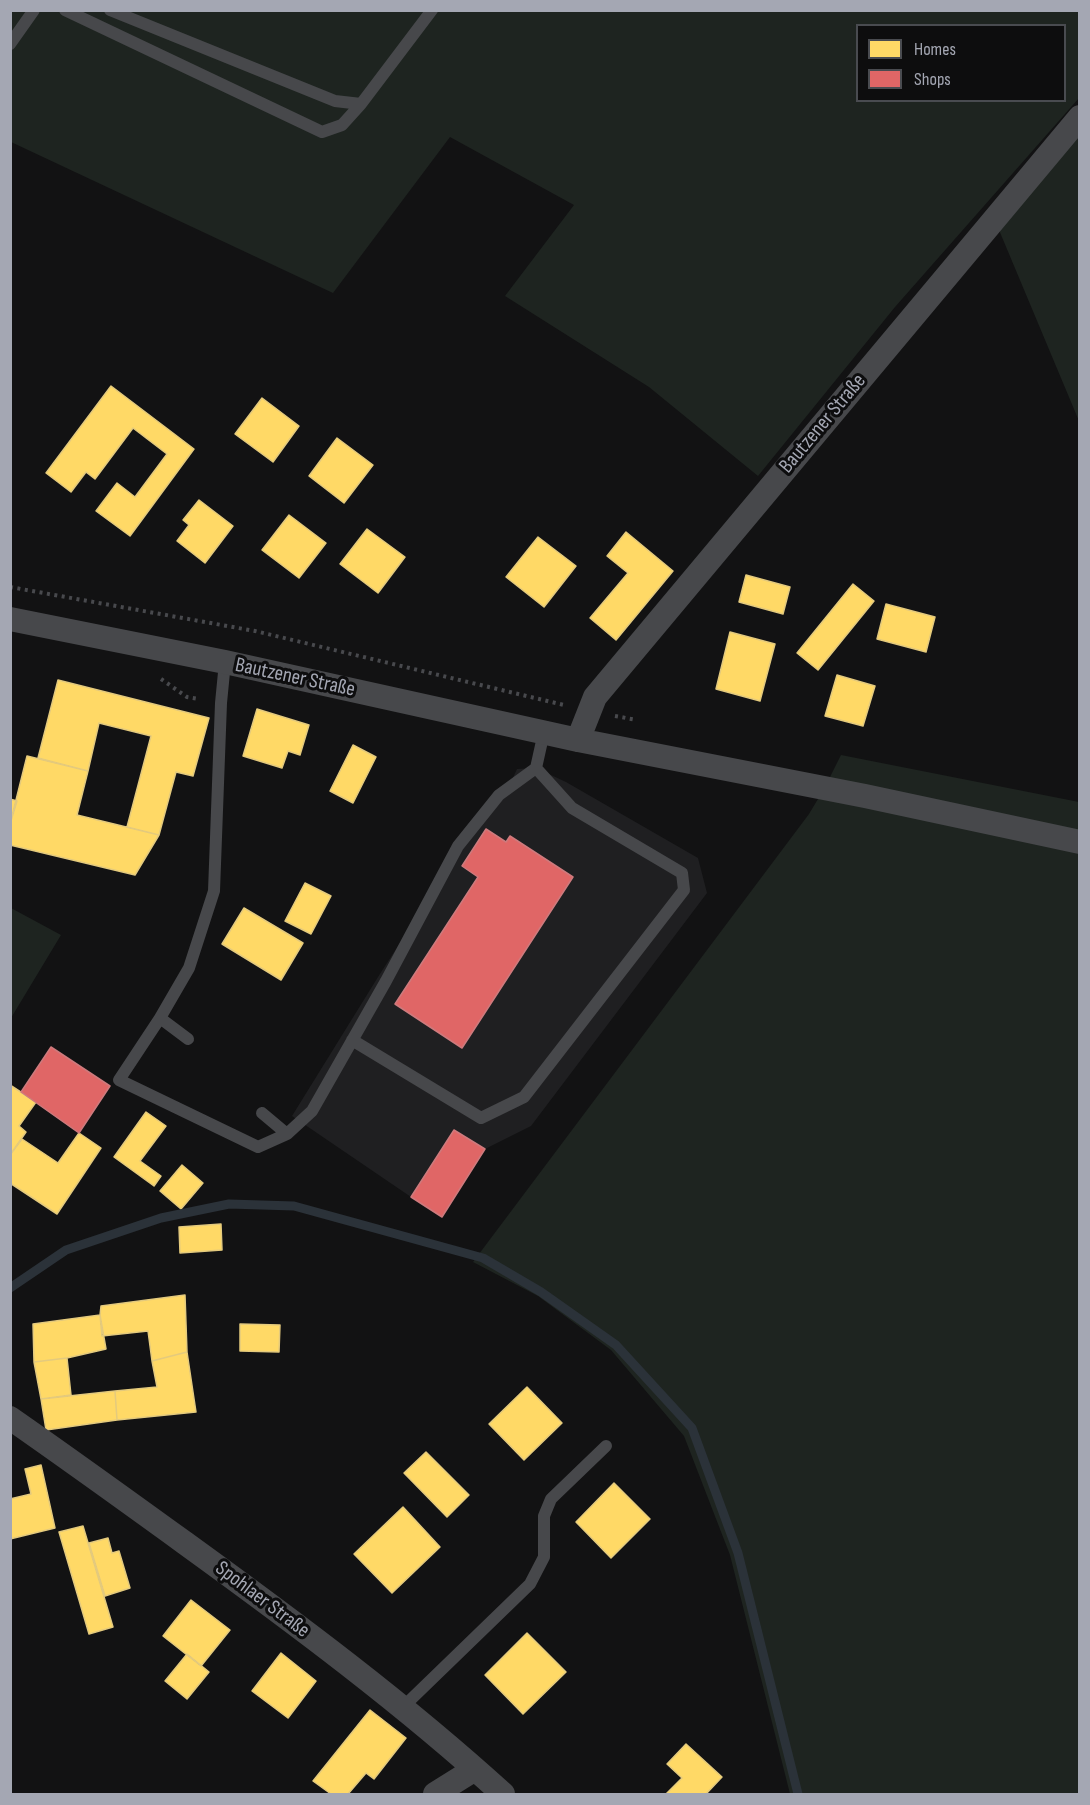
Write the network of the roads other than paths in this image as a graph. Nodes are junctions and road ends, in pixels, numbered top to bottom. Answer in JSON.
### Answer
{"nodes":[{"id":1,"x":34,"y":10,"type":"edge"},
{"id":2,"x":64,"y":10,"type":"edge"},
{"id":3,"x":110,"y":10,"type":"edge"},
{"id":4,"x":432,"y":10,"type":"edge"},
{"id":5,"x":10,"y":44,"type":"edge"},
{"id":6,"x":361,"y":104,"type":"junction"},
{"id":7,"x":1080,"y":117,"type":"edge"},
{"id":8,"x":10,"y":619,"type":"edge"},
{"id":9,"x":225,"y":663,"type":"junction"},
{"id":10,"x":544,"y":732,"type":"junction"},
{"id":11,"x":578,"y":740,"type":"junction"},
{"id":12,"x":536,"y":768,"type":"junction"},
{"id":13,"x":1080,"y":842,"type":"edge"},
{"id":14,"x":160,"y":1018,"type":"junction"},
{"id":15,"x":188,"y":1039,"type":"dead end"},
{"id":16,"x":352,"y":1040,"type":"junction"},
{"id":17,"x":262,"y":1113,"type":"dead end"},
{"id":18,"x":287,"y":1134,"type":"junction"},
{"id":19,"x":10,"y":1418,"type":"edge"},
{"id":20,"x":606,"y":1446,"type":"dead end"},
{"id":21,"x":402,"y":1708,"type":"junction"},
{"id":22,"x":475,"y":1769,"type":"junction"},
{"id":23,"x":435,"y":1794,"type":"edge"},
{"id":24,"x":503,"y":1794,"type":"edge"}],
"edges":[{"from":1,"to":5,"type":"lane"},
{"from":2,"to":6,"type":"lane"},
{"from":3,"to":6,"type":"lane"},
{"from":4,"to":6,"type":"lane"},
{"from":7,"to":11,"type":"street","name":"Bautzener Straße"},
{"from":8,"to":9,"type":"street","name":"Bautzener Straße"},
{"from":9,"to":10,"type":"street","name":"Bautzener Straße"},
{"from":9,"to":14,"type":"lane"},
{"from":10,"to":11,"type":"street","name":"Bautzener Straße"},
{"from":10,"to":12,"type":"lane"},
{"from":11,"to":13,"type":"street","name":"Bautzener Straße"},
{"from":12,"to":16,"type":"lane"},
{"from":12,"to":16,"type":"lane"},
{"from":14,"to":15,"type":"lane"},
{"from":14,"to":18,"type":"lane"},
{"from":16,"to":18,"type":"lane"},
{"from":17,"to":18,"type":"lane"},
{"from":19,"to":21,"type":"street","name":"Spohlaer Straße"},
{"from":20,"to":21,"type":"lane"},
{"from":21,"to":22,"type":"street","name":"Spohlaer Straße"},
{"from":22,"to":23,"type":"street"},
{"from":22,"to":24,"type":"street","name":"Spohlaer Straße"}]}
